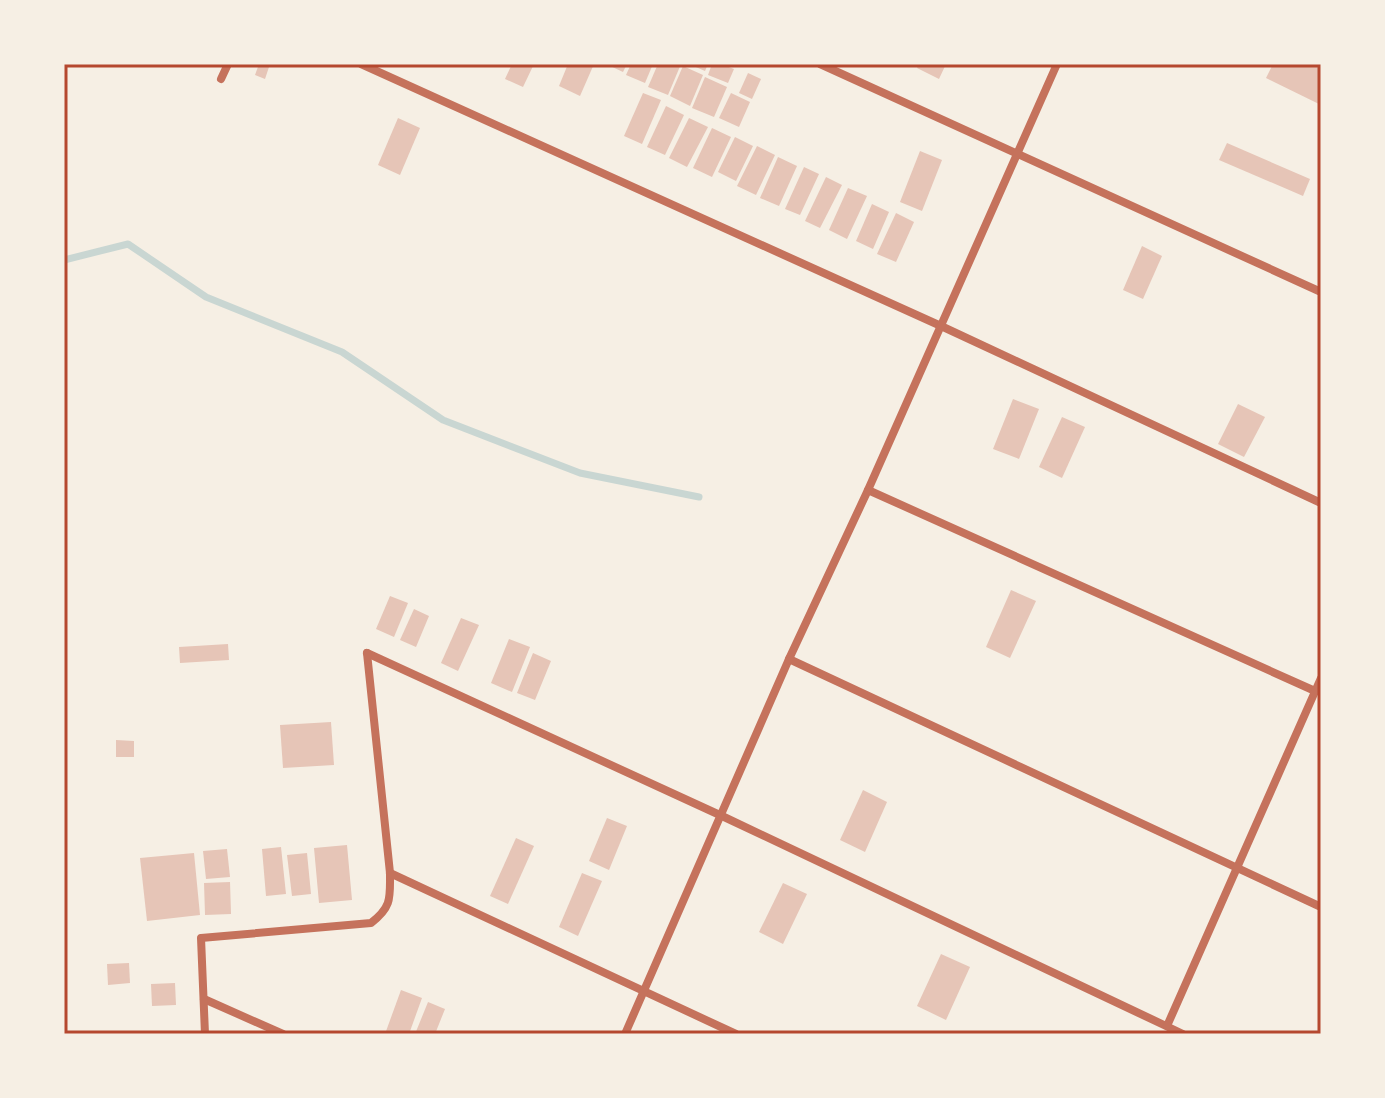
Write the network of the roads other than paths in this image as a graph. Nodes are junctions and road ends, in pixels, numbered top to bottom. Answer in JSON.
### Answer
{"nodes":[{"id":1,"x":228,"y":64,"type":"edge"},
{"id":2,"x":361,"y":64,"type":"edge"},
{"id":3,"x":820,"y":64,"type":"edge"},
{"id":4,"x":1057,"y":64,"type":"edge"},
{"id":5,"x":221,"y":79,"type":"dead end"},
{"id":6,"x":1017,"y":153,"type":"junction"},
{"id":7,"x":1321,"y":292,"type":"edge"},
{"id":8,"x":941,"y":326,"type":"junction"},
{"id":9,"x":868,"y":490,"type":"junction"},
{"id":10,"x":1321,"y":503,"type":"edge"},
{"id":11,"x":789,"y":659,"type":"junction"},
{"id":12,"x":1321,"y":678,"type":"edge"},
{"id":13,"x":1315,"y":691,"type":"junction"},
{"id":14,"x":722,"y":816,"type":"junction"},
{"id":15,"x":1236,"y":869,"type":"junction"},
{"id":16,"x":390,"y":873,"type":"junction"},
{"id":17,"x":1321,"y":907,"type":"edge"},
{"id":18,"x":644,"y":991,"type":"junction"},
{"id":19,"x":204,"y":999,"type":"junction"},
{"id":20,"x":1167,"y":1026,"type":"junction"},
{"id":21,"x":205,"y":1034,"type":"edge"},
{"id":22,"x":283,"y":1034,"type":"edge"},
{"id":23,"x":625,"y":1034,"type":"edge"},
{"id":24,"x":736,"y":1034,"type":"edge"},
{"id":25,"x":1183,"y":1034,"type":"edge"}],
"edges":[{"from":1,"to":5,"type":"street"},
{"from":2,"to":8,"type":"street"},
{"from":3,"to":6,"type":"street"},
{"from":4,"to":6,"type":"street"},
{"from":6,"to":7,"type":"street"},
{"from":6,"to":8,"type":"street"},
{"from":8,"to":9,"type":"street"},
{"from":8,"to":10,"type":"street"},
{"from":9,"to":11,"type":"street"},
{"from":9,"to":13,"type":"street"},
{"from":11,"to":14,"type":"street"},
{"from":11,"to":15,"type":"street"},
{"from":12,"to":13,"type":"street"},
{"from":13,"to":15,"type":"street"},
{"from":14,"to":16,"type":"street"},
{"from":14,"to":18,"type":"street"},
{"from":14,"to":20,"type":"street"},
{"from":15,"to":17,"type":"street"},
{"from":15,"to":20,"type":"street"},
{"from":16,"to":18,"type":"street"},
{"from":16,"to":19,"type":"street"},
{"from":18,"to":23,"type":"street"},
{"from":18,"to":24,"type":"street"},
{"from":19,"to":21,"type":"street"},
{"from":19,"to":22,"type":"street"},
{"from":20,"to":25,"type":"street"}]}
